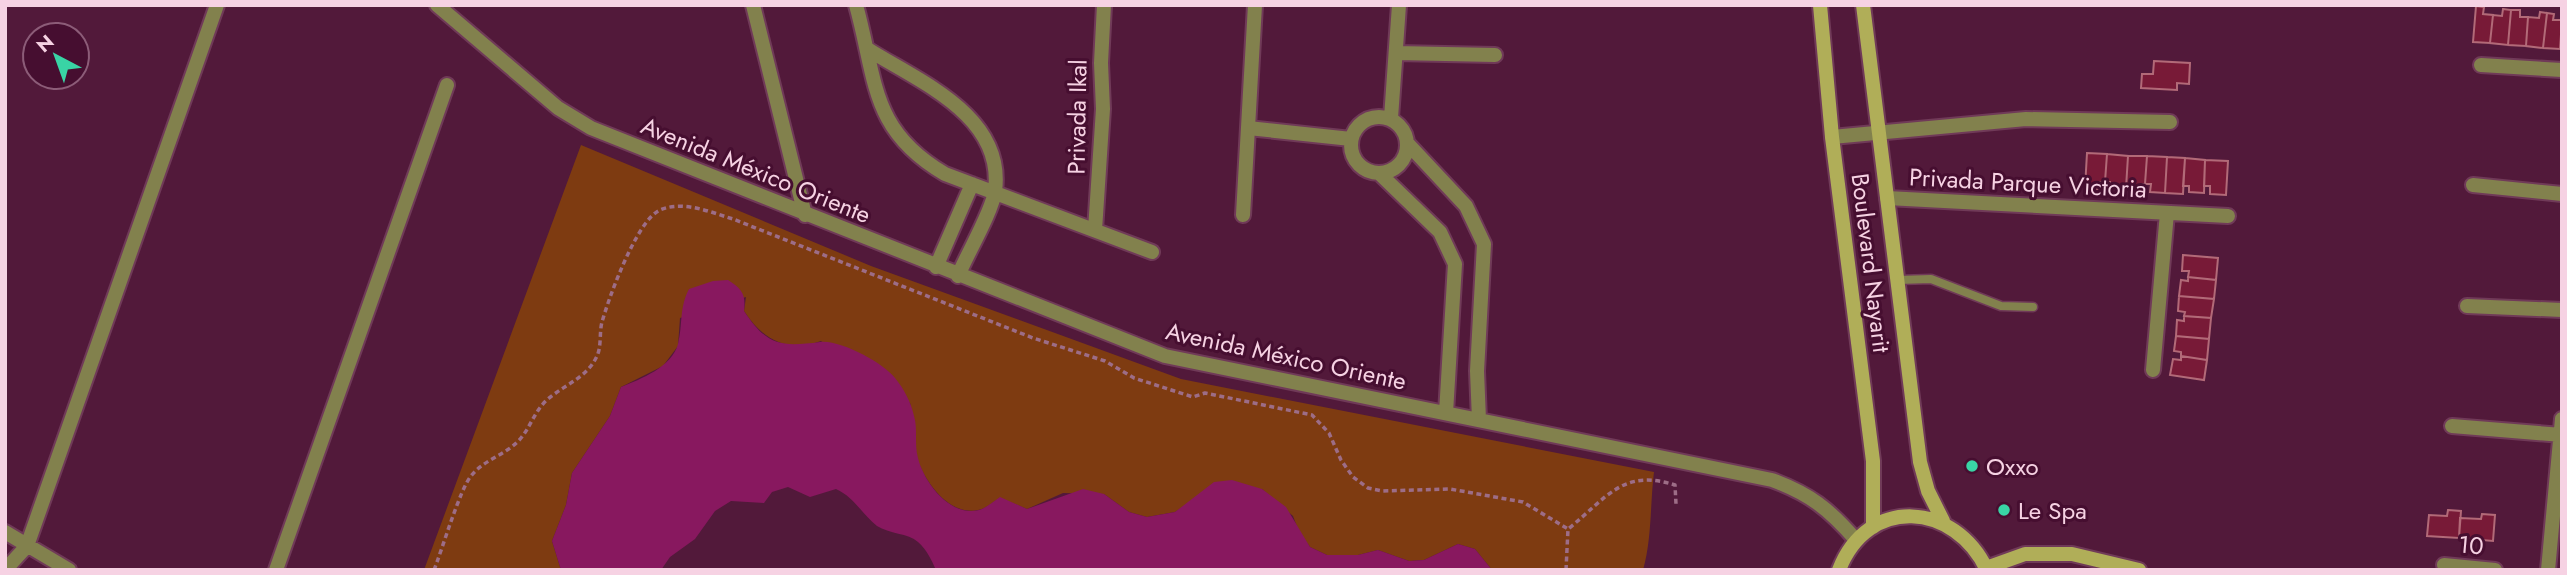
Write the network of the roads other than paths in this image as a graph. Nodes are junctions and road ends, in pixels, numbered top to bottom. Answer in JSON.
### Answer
{"nodes":[{"id":1,"x":217,"y":5,"type":"edge"},
{"id":2,"x":437,"y":5,"type":"edge"},
{"id":3,"x":752,"y":5,"type":"edge"},
{"id":4,"x":856,"y":5,"type":"edge"},
{"id":5,"x":1104,"y":5,"type":"edge"},
{"id":6,"x":1255,"y":5,"type":"edge"},
{"id":7,"x":1399,"y":5,"type":"edge"},
{"id":8,"x":1820,"y":5,"type":"edge"},
{"id":9,"x":1863,"y":5,"type":"edge"},
{"id":10,"x":869,"y":50,"type":"junction"},
{"id":11,"x":1396,"y":53,"type":"junction"},
{"id":12,"x":1495,"y":55,"type":"dead end"},
{"id":13,"x":2482,"y":65,"type":"dead end"},
{"id":14,"x":2562,"y":70,"type":"edge"},
{"id":15,"x":447,"y":85,"type":"dead end"},
{"id":16,"x":1391,"y":118,"type":"junction"},
{"id":17,"x":2170,"y":121,"type":"dead end"},
{"id":18,"x":1248,"y":128,"type":"junction"},
{"id":19,"x":1878,"y":132,"type":"junction"},
{"id":20,"x":1832,"y":136,"type":"junction"},
{"id":21,"x":1351,"y":139,"type":"junction"},
{"id":22,"x":1409,"y":145,"type":"junction"},
{"id":23,"x":1380,"y":174,"type":"junction"},
{"id":24,"x":972,"y":184,"type":"junction"},
{"id":25,"x":2473,"y":185,"type":"dead end"},
{"id":26,"x":995,"y":192,"type":"junction"},
{"id":27,"x":2562,"y":194,"type":"edge"},
{"id":28,"x":1887,"y":198,"type":"junction"},
{"id":29,"x":2167,"y":213,"type":"junction"},
{"id":30,"x":805,"y":215,"type":"junction"},
{"id":31,"x":1243,"y":215,"type":"dead end"},
{"id":32,"x":2228,"y":216,"type":"dead end"},
{"id":33,"x":1096,"y":230,"type":"junction"},
{"id":34,"x":1152,"y":252,"type":"dead end"},
{"id":35,"x":936,"y":267,"type":"junction"},
{"id":36,"x":958,"y":276,"type":"junction"},
{"id":37,"x":1898,"y":280,"type":"junction"},
{"id":38,"x":2467,"y":306,"type":"dead end"},
{"id":39,"x":2033,"y":307,"type":"dead end"},
{"id":40,"x":2562,"y":310,"type":"edge"},
{"id":41,"x":2153,"y":370,"type":"dead end"},
{"id":42,"x":1446,"y":413,"type":"junction"},
{"id":43,"x":2562,"y":419,"type":"edge"},
{"id":44,"x":1479,"y":420,"type":"junction"},
{"id":45,"x":2452,"y":426,"type":"dead end"},
{"id":46,"x":2561,"y":435,"type":"edge"},
{"id":47,"x":1943,"y":521,"type":"junction"},
{"id":48,"x":1873,"y":527,"type":"junction"},
{"id":49,"x":5,"y":532,"type":"edge"},
{"id":50,"x":1856,"y":540,"type":"junction"},
{"id":51,"x":27,"y":546,"type":"junction"},
{"id":52,"x":2444,"y":565,"type":"dead end"},
{"id":53,"x":1838,"y":569,"type":"edge"},
{"id":54,"x":1987,"y":569,"type":"edge"},
{"id":55,"x":5,"y":570,"type":"edge"},
{"id":56,"x":69,"y":570,"type":"edge"},
{"id":57,"x":276,"y":570,"type":"edge"},
{"id":58,"x":2138,"y":570,"type":"edge"},
{"id":59,"x":2495,"y":570,"type":"edge"},
{"id":60,"x":2548,"y":570,"type":"edge"}],
"edges":[{"from":1,"to":51,"type":"street"},
{"from":2,"to":30,"type":"street","name":"Avenida México Oriente"},
{"from":3,"to":30,"type":"street"},
{"from":4,"to":10,"type":"street"},
{"from":5,"to":33,"type":"street","name":"Privada Ikal"},
{"from":6,"to":18,"type":"street"},
{"from":7,"to":11,"type":"street"},
{"from":8,"to":20,"type":"street","name":"Boulevard Nayarit"},
{"from":9,"to":19,"type":"street","name":"Boulevard Nayarit"},
{"from":10,"to":24,"type":"street"},
{"from":10,"to":26,"type":"street"},
{"from":11,"to":12,"type":"street"},
{"from":11,"to":16,"type":"street"},
{"from":13,"to":14,"type":"street"},
{"from":15,"to":57,"type":"street"},
{"from":16,"to":21,"type":"street"},
{"from":16,"to":22,"type":"street"},
{"from":17,"to":19,"type":"street"},
{"from":18,"to":21,"type":"street"},
{"from":18,"to":31,"type":"street"},
{"from":19,"to":20,"type":"street"},
{"from":19,"to":28,"type":"street","name":"Boulevard Nayarit"},
{"from":20,"to":48,"type":"street","name":"Boulevard Nayarit"},
{"from":21,"to":23,"type":"street"},
{"from":22,"to":23,"type":"street"},
{"from":22,"to":44,"type":"street"},
{"from":23,"to":42,"type":"street"},
{"from":24,"to":26,"type":"street"},
{"from":24,"to":35,"type":"street"},
{"from":25,"to":27,"type":"street"},
{"from":26,"to":33,"type":"street"},
{"from":26,"to":36,"type":"street"},
{"from":28,"to":29,"type":"street","name":"Privada Parque Victoria"},
{"from":28,"to":37,"type":"street","name":"Boulevard Nayarit"},
{"from":29,"to":32,"type":"street","name":"Privada Parque Victoria"},
{"from":29,"to":41,"type":"street","name":"Privada Parque Victoria"},
{"from":30,"to":35,"type":"street","name":"Avenida México Oriente"},
{"from":33,"to":34,"type":"street"},
{"from":35,"to":36,"type":"street","name":"Avenida México Oriente"},
{"from":36,"to":42,"type":"street","name":"Avenida México Oriente"},
{"from":37,"to":39,"type":"lane"},
{"from":37,"to":47,"type":"street","name":"Boulevard Nayarit"},
{"from":38,"to":40,"type":"street"},
{"from":42,"to":44,"type":"street","name":"Avenida México Oriente"},
{"from":43,"to":46,"type":"street"},
{"from":44,"to":50,"type":"street","name":"Avenida México Oriente"},
{"from":45,"to":46,"type":"street"},
{"from":46,"to":60,"type":"street"},
{"from":47,"to":48,"type":"street"},
{"from":47,"to":54,"type":"street"},
{"from":48,"to":50,"type":"street"},
{"from":49,"to":51,"type":"street"},
{"from":50,"to":53,"type":"street"},
{"from":51,"to":55,"type":"street"},
{"from":51,"to":56,"type":"street"},
{"from":52,"to":59,"type":"street","name":"10"},
{"from":54,"to":58,"type":"street"}]}
